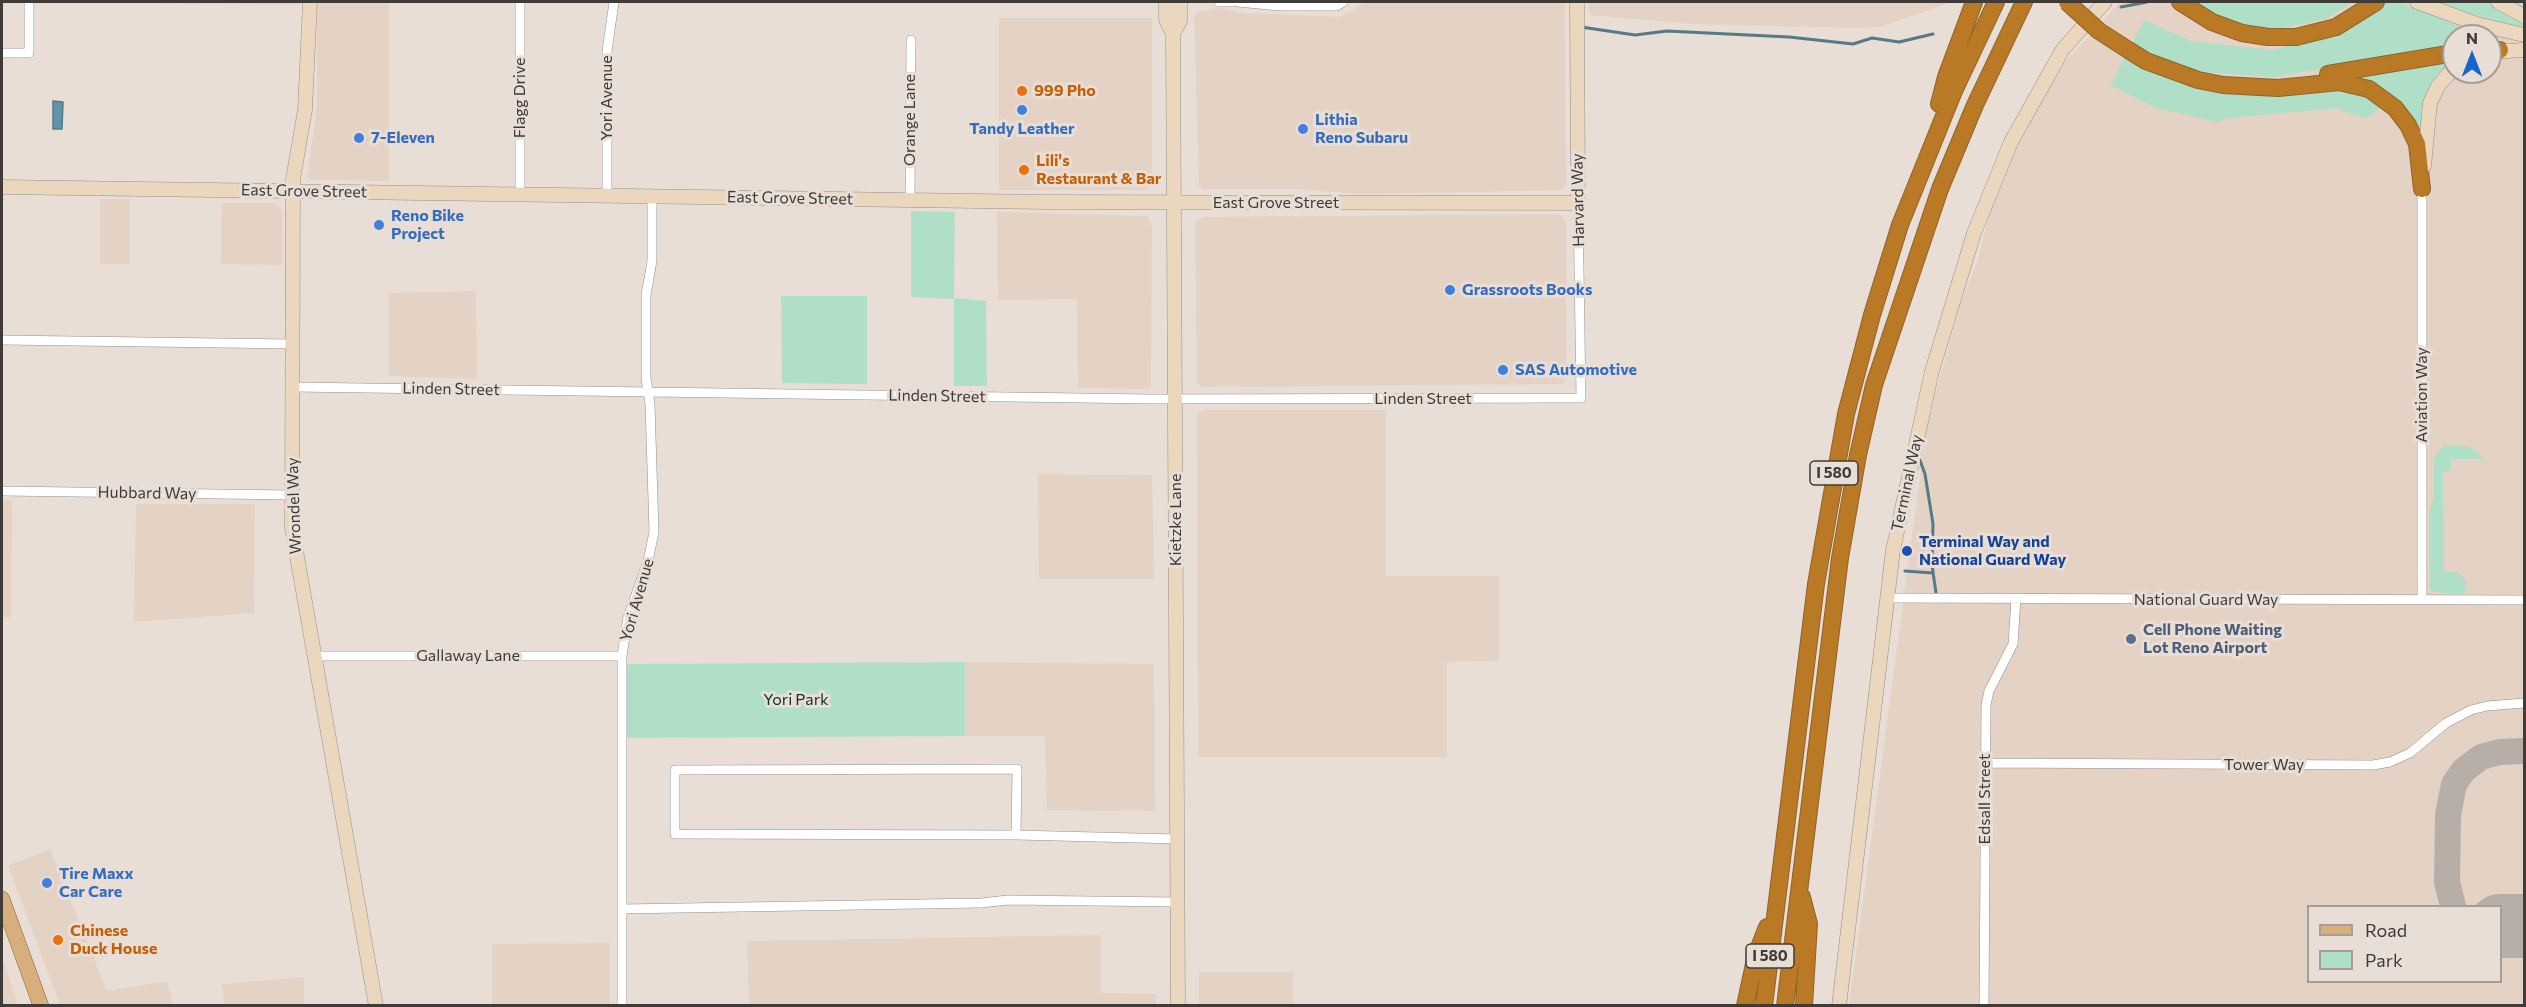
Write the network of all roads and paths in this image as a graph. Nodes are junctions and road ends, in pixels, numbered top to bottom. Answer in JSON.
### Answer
{"nodes":[{"id":1,"x":29,"y":2,"type":"edge"},
{"id":2,"x":310,"y":2,"type":"edge"},
{"id":3,"x":520,"y":2,"type":"edge"},
{"id":4,"x":614,"y":2,"type":"edge"},
{"id":5,"x":1166,"y":2,"type":"edge"},
{"id":6,"x":1180,"y":2,"type":"edge"},
{"id":7,"x":1219,"y":2,"type":"edge"},
{"id":8,"x":1232,"y":2,"type":"edge"},
{"id":9,"x":1238,"y":2,"type":"edge"},
{"id":10,"x":1343,"y":2,"type":"edge"},
{"id":11,"x":1576,"y":2,"type":"edge"},
{"id":12,"x":1974,"y":2,"type":"edge"},
{"id":13,"x":1996,"y":2,"type":"edge"},
{"id":14,"x":2024,"y":2,"type":"edge"},
{"id":15,"x":2038,"y":2,"type":"edge"},
{"id":16,"x":2067,"y":2,"type":"edge"},
{"id":17,"x":2105,"y":2,"type":"edge"},
{"id":18,"x":2180,"y":2,"type":"edge"},
{"id":19,"x":2376,"y":2,"type":"edge"},
{"id":20,"x":2417,"y":2,"type":"edge"},
{"id":21,"x":2498,"y":2,"type":"edge"},
{"id":22,"x":2524,"y":16,"type":"edge"},
{"id":23,"x":2011,"y":29,"type":"junction"},
{"id":24,"x":1173,"y":34,"type":"junction"},
{"id":25,"x":2524,"y":35,"type":"edge"},
{"id":26,"x":911,"y":40,"type":"dead end"},
{"id":27,"x":2524,"y":50,"type":"edge"},
{"id":28,"x":2502,"y":51,"type":"edge"},
{"id":29,"x":2,"y":53,"type":"edge"},
{"id":30,"x":2442,"y":55,"type":"edge"},
{"id":31,"x":2442,"y":82,"type":"edge"},
{"id":32,"x":2253,"y":87,"type":"junction"},
{"id":33,"x":1928,"y":152,"type":"junction"},
{"id":34,"x":2,"y":187,"type":"edge"},
{"id":35,"x":2422,"y":189,"type":"junction"},
{"id":36,"x":293,"y":191,"type":"junction"},
{"id":37,"x":520,"y":194,"type":"junction"},
{"id":38,"x":607,"y":195,"type":"junction"},
{"id":39,"x":652,"y":196,"type":"junction"},
{"id":40,"x":910,"y":200,"type":"junction"},
{"id":41,"x":1173,"y":203,"type":"junction"},
{"id":42,"x":1578,"y":203,"type":"junction"},
{"id":43,"x":2,"y":340,"type":"edge"},
{"id":44,"x":293,"y":344,"type":"junction"},
{"id":45,"x":293,"y":387,"type":"junction"},
{"id":46,"x":648,"y":392,"type":"junction"},
{"id":47,"x":1581,"y":398,"type":"joint"},
{"id":48,"x":1176,"y":399,"type":"junction"},
{"id":49,"x":2,"y":491,"type":"edge"},
{"id":50,"x":292,"y":495,"type":"junction"},
{"id":51,"x":1888,"y":598,"type":"junction"},
{"id":52,"x":2016,"y":599,"type":"junction"},
{"id":53,"x":2422,"y":600,"type":"junction"},
{"id":54,"x":2524,"y":600,"type":"edge"},
{"id":55,"x":314,"y":656,"type":"junction"},
{"id":56,"x":622,"y":656,"type":"junction"},
{"id":57,"x":2524,"y":703,"type":"edge"},
{"id":58,"x":1986,"y":763,"type":"junction"},
{"id":59,"x":1016,"y":835,"type":"junction"},
{"id":60,"x":1178,"y":839,"type":"junction"},
{"id":61,"x":1800,"y":887,"type":"junction"},
{"id":62,"x":2,"y":899,"type":"edge"},
{"id":63,"x":1178,"y":903,"type":"junction"},
{"id":64,"x":1775,"y":907,"type":"junction"},
{"id":65,"x":622,"y":909,"type":"junction"},
{"id":66,"x":41,"y":1005,"type":"edge"},
{"id":67,"x":376,"y":1005,"type":"edge"},
{"id":68,"x":622,"y":1005,"type":"edge"},
{"id":69,"x":1178,"y":1005,"type":"edge"},
{"id":70,"x":1745,"y":1005,"type":"edge"},
{"id":71,"x":1764,"y":1005,"type":"edge"},
{"id":72,"x":1785,"y":1005,"type":"edge"},
{"id":73,"x":1804,"y":1005,"type":"edge"},
{"id":74,"x":1839,"y":1005,"type":"edge"},
{"id":75,"x":1984,"y":1005,"type":"edge"}],
"edges":[{"from":1,"to":29,"type":"street"},
{"from":2,"to":36,"type":"street","name":"Wrondel Way"},
{"from":3,"to":37,"type":"street","name":"Flagg Drive"},
{"from":4,"to":38,"type":"street","name":"Yori Avenue"},
{"from":5,"to":24,"type":"street","name":"Kietzke Lane"},
{"from":6,"to":24,"type":"street","name":"Kietzke Lane"},
{"from":7,"to":8,"type":"street"},
{"from":9,"to":10,"type":"street"},
{"from":11,"to":42,"type":"street","name":"Harvard Way"},
{"from":12,"to":33,"type":"highway"},
{"from":13,"to":33,"type":"highway","number":"I 580"},
{"from":14,"to":23,"type":"highway","number":"I 580"},
{"from":15,"to":23,"type":"highway"},
{"from":16,"to":32,"type":"highway","bridge":true},
{"from":17,"to":51,"type":"street","name":"Terminal Way"},
{"from":18,"to":19,"type":"highway"},
{"from":20,"to":25,"type":"street"},
{"from":21,"to":22,"type":"street"},
{"from":23,"to":61,"type":"highway","number":"I 580"},
{"from":24,"to":41,"type":"street","name":"Kietzke Lane"},
{"from":26,"to":40,"type":"street","name":"Orange Lane"},
{"from":27,"to":28,"type":"street"},
{"from":30,"to":32,"type":"highway"},
{"from":31,"to":35,"type":"street"},
{"from":32,"to":35,"type":"highway"},
{"from":33,"to":64,"type":"highway","number":"I 580"},
{"from":34,"to":36,"type":"street","name":"East Grove Street"},
{"from":35,"to":53,"type":"street","name":"Aviation Way"},
{"from":36,"to":37,"type":"street","name":"East Grove Street"},
{"from":36,"to":44,"type":"street","name":"Wrondel Way"},
{"from":37,"to":38,"type":"street","name":"East Grove Street"},
{"from":38,"to":39,"type":"street","name":"East Grove Street"},
{"from":39,"to":40,"type":"street","name":"East Grove Street"},
{"from":39,"to":46,"type":"street","name":"Yori Avenue"},
{"from":40,"to":41,"type":"street","name":"East Grove Street"},
{"from":41,"to":42,"type":"street","name":"East Grove Street"},
{"from":41,"to":48,"type":"street","name":"Kietzke Lane"},
{"from":42,"to":47,"type":"street","name":"Harvard Way"},
{"from":43,"to":44,"type":"street"},
{"from":44,"to":45,"type":"street","name":"Wrondel Way"},
{"from":45,"to":46,"type":"street","name":"Linden Street"},
{"from":45,"to":50,"type":"street","name":"Wrondel Way"},
{"from":46,"to":48,"type":"street","name":"Linden Street"},
{"from":46,"to":56,"type":"street","name":"Yori Avenue"},
{"from":47,"to":48,"type":"street","name":"Linden Street"},
{"from":48,"to":60,"type":"street","name":"Kietzke Lane"},
{"from":49,"to":50,"type":"street","name":"Hubbard Way"},
{"from":50,"to":55,"type":"street","name":"Wrondel Way"},
{"from":51,"to":52,"type":"street","name":"National Guard Way"},
{"from":51,"to":74,"type":"street","name":"Terminal Way"},
{"from":52,"to":53,"type":"street","name":"National Guard Way"},
{"from":52,"to":58,"type":"street","name":"Edsall Street"},
{"from":53,"to":54,"type":"street","name":"National Guard Way"},
{"from":55,"to":56,"type":"street","name":"Gallaway Lane"},
{"from":55,"to":67,"type":"street","name":"Wrondel Way"},
{"from":56,"to":65,"type":"street","name":"Yori Avenue"},
{"from":57,"to":58,"type":"street","name":"Tower Way"},
{"from":58,"to":75,"type":"street","name":"Edsall Street"},
{"from":59,"to":59,"type":"street"},
{"from":59,"to":60,"type":"street"},
{"from":60,"to":63,"type":"street","name":"Kietzke Lane"},
{"from":61,"to":72,"type":"highway","number":"I 580"},
{"from":61,"to":73,"type":"highway"},
{"from":62,"to":66,"type":"main road"},
{"from":63,"to":65,"type":"street"},
{"from":63,"to":69,"type":"street","name":"Kietzke Lane"},
{"from":64,"to":70,"type":"highway"},
{"from":64,"to":71,"type":"highway","number":"I 580"},
{"from":65,"to":68,"type":"street","name":"Yori Avenue"}]}
